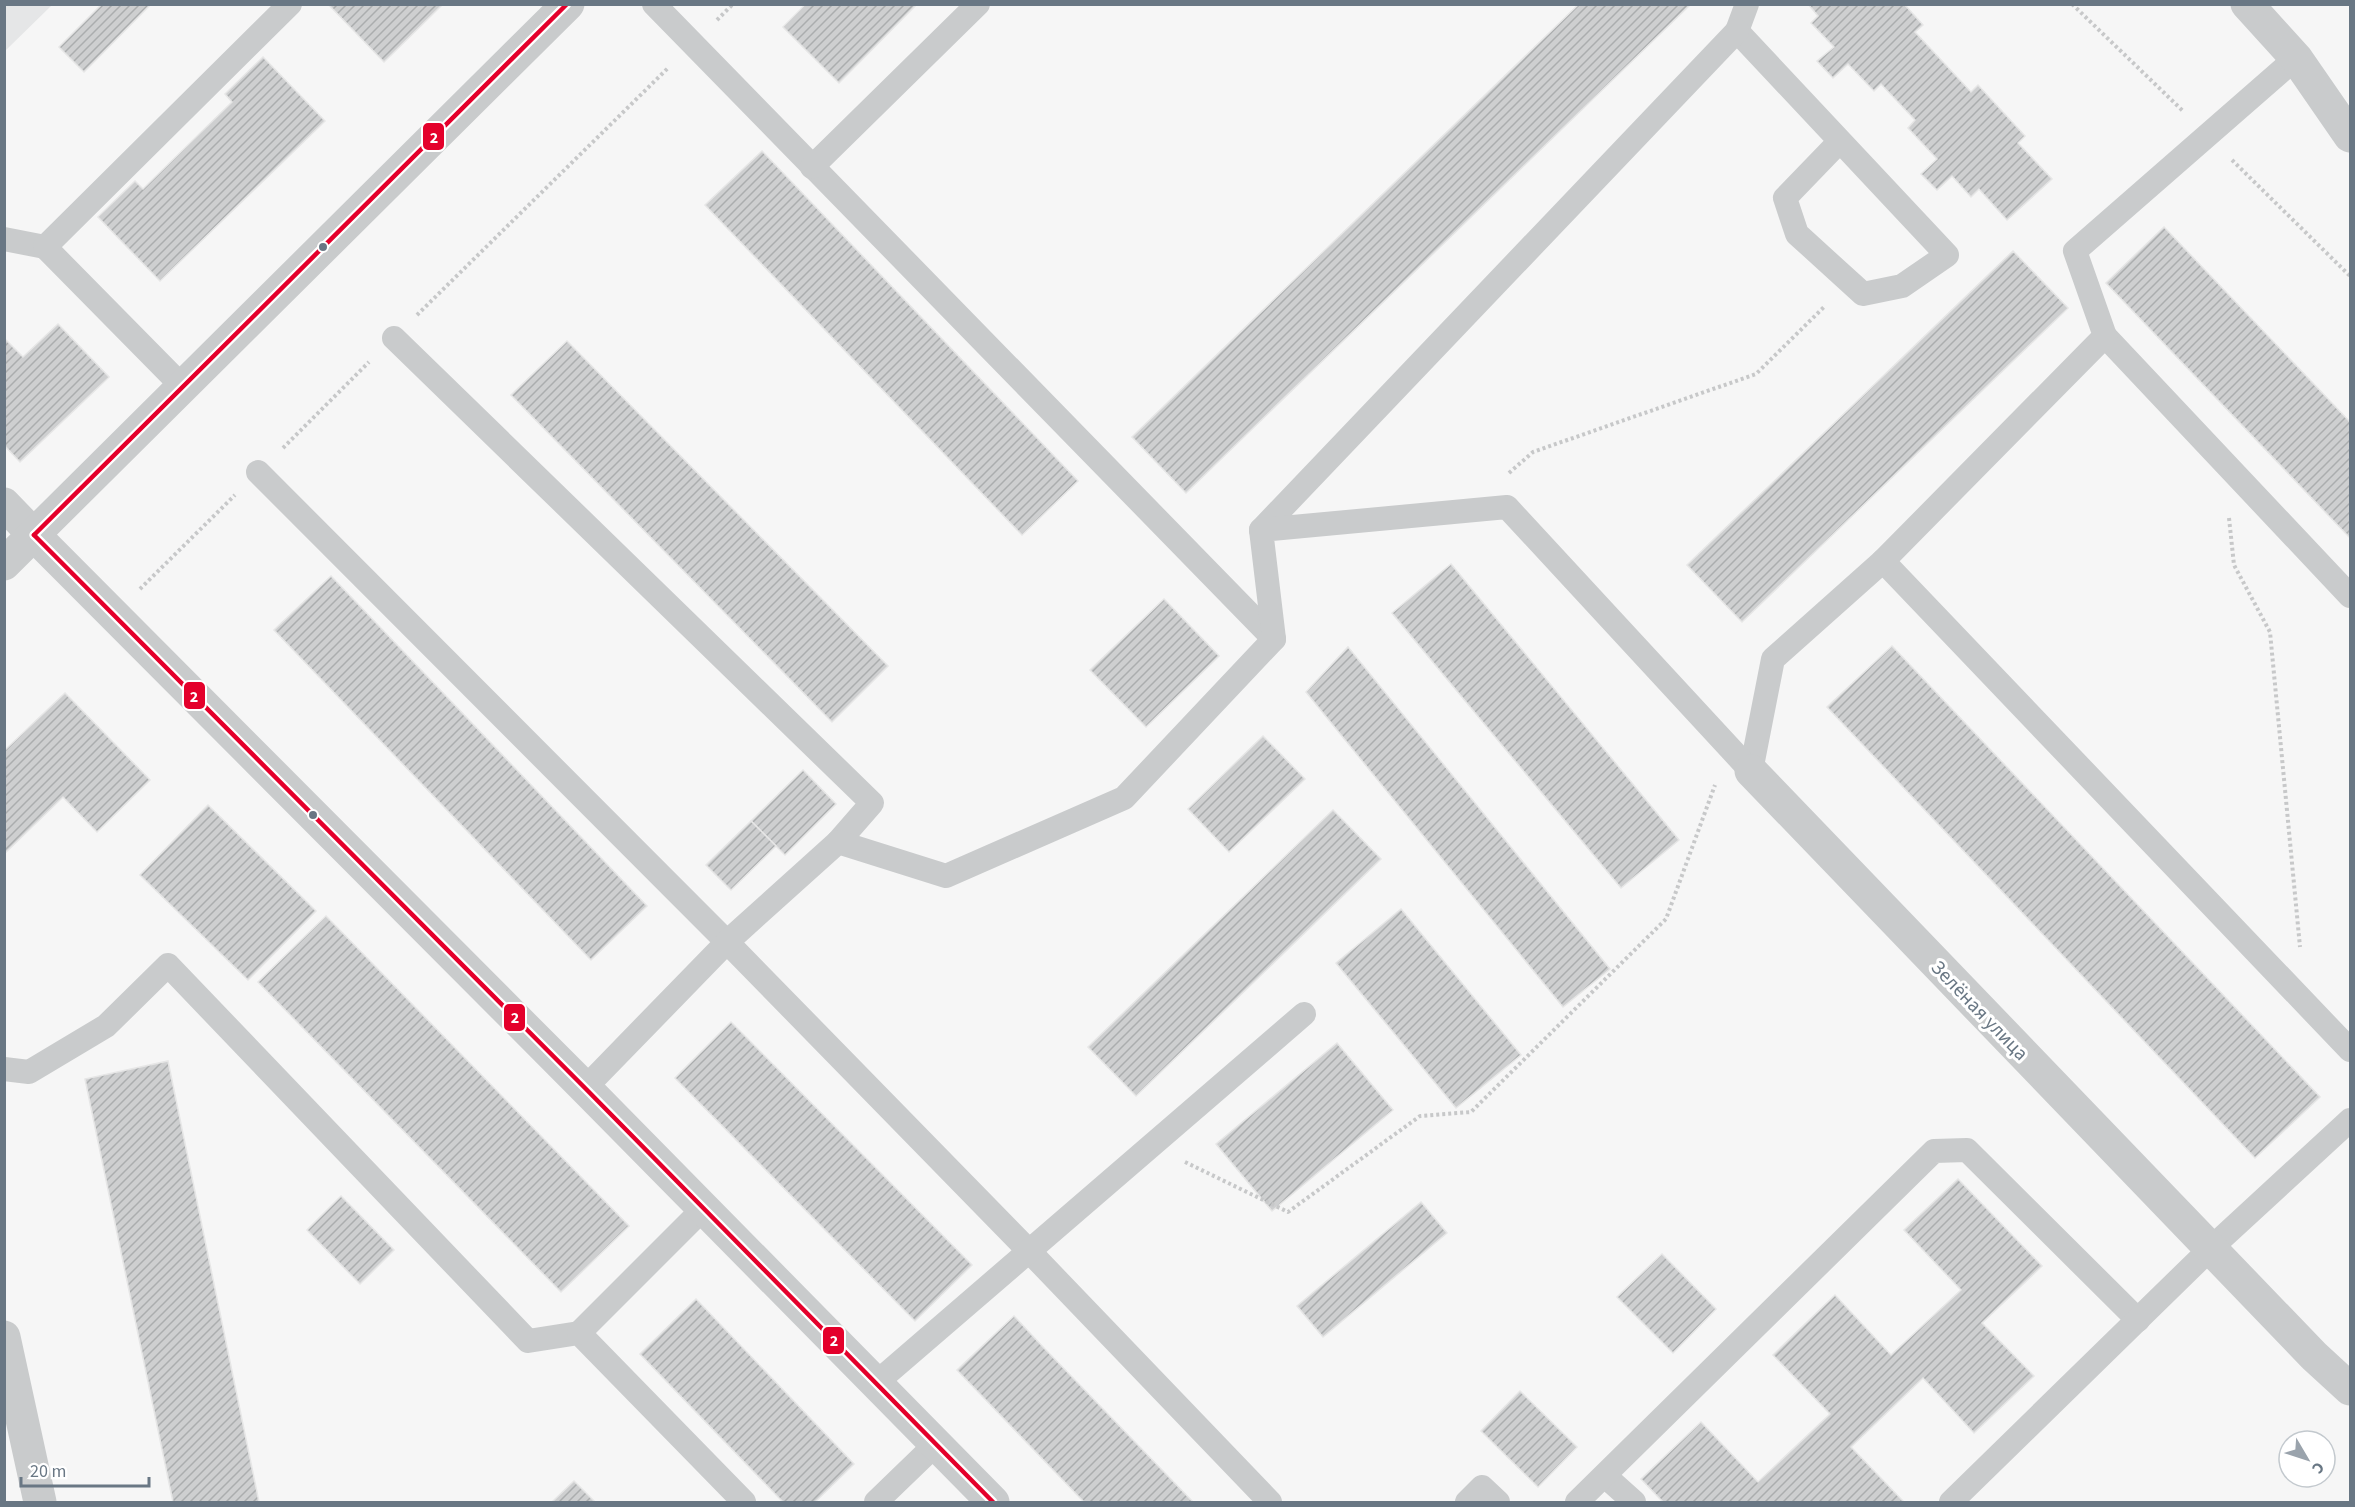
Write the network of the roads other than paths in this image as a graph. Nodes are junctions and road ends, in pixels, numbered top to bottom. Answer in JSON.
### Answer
{"nodes":[{"id":1,"x":290,"y":4,"type":"edge"},
{"id":2,"x":568,"y":4,"type":"edge"},
{"id":3,"x":654,"y":4,"type":"edge"},
{"id":4,"x":978,"y":4,"type":"edge"},
{"id":5,"x":1747,"y":4,"type":"edge"},
{"id":6,"x":2247,"y":4,"type":"edge"},
{"id":7,"x":1737,"y":31,"type":"junction"},
{"id":8,"x":2296,"y":58,"type":"junction"},
{"id":9,"x":2350,"y":136,"type":"edge"},
{"id":10,"x":1840,"y":141,"type":"junction"},
{"id":11,"x":812,"y":167,"type":"junction"},
{"id":12,"x":4,"y":239,"type":"edge"},
{"id":13,"x":45,"y":247,"type":"junction"},
{"id":14,"x":2105,"y":336,"type":"junction"},
{"id":15,"x":394,"y":338,"type":"road end"},
{"id":16,"x":183,"y":387,"type":"junction"},
{"id":17,"x":258,"y":472,"type":"road end"},
{"id":18,"x":4,"y":504,"type":"edge"},
{"id":19,"x":1261,"y":530,"type":"junction"},
{"id":20,"x":34,"y":535,"type":"junction"},
{"id":21,"x":1883,"y":561,"type":"junction"},
{"id":22,"x":4,"y":564,"type":"edge"},
{"id":23,"x":2350,"y":596,"type":"edge"},
{"id":24,"x":1274,"y":639,"type":"junction"},
{"id":25,"x":1751,"y":771,"type":"junction"},
{"id":26,"x":838,"y":842,"type":"junction"},
{"id":27,"x":727,"y":942,"type":"junction"},
{"id":28,"x":1304,"y":1014,"type":"dead end"},
{"id":29,"x":2350,"y":1050,"type":"edge"},
{"id":30,"x":4,"y":1069,"type":"edge"},
{"id":31,"x":585,"y":1088,"type":"junction"},
{"id":32,"x":2350,"y":1120,"type":"edge"},
{"id":33,"x":704,"y":1208,"type":"junction"},
{"id":34,"x":2210,"y":1249,"type":"junction"},
{"id":35,"x":1029,"y":1251,"type":"junction"},
{"id":36,"x":2138,"y":1320,"type":"junction"},
{"id":37,"x":579,"y":1333,"type":"junction"},
{"id":38,"x":4,"y":1337,"type":"edge"},
{"id":39,"x":876,"y":1383,"type":"junction"},
{"id":40,"x":2350,"y":1389,"type":"edge"},
{"id":41,"x":936,"y":1444,"type":"junction"},
{"id":42,"x":1605,"y":1476,"type":"junction"},
{"id":43,"x":40,"y":1503,"type":"edge"},
{"id":44,"x":744,"y":1503,"type":"edge"},
{"id":45,"x":876,"y":1503,"type":"edge"},
{"id":46,"x":993,"y":1503,"type":"edge"},
{"id":47,"x":1270,"y":1503,"type":"edge"},
{"id":48,"x":1467,"y":1503,"type":"edge"},
{"id":49,"x":1498,"y":1503,"type":"edge"},
{"id":50,"x":1577,"y":1503,"type":"edge"},
{"id":51,"x":1634,"y":1503,"type":"edge"},
{"id":52,"x":1951,"y":1503,"type":"edge"}],
"edges":[{"from":1,"to":13,"type":"lane"},
{"from":2,"to":16,"type":"street"},
{"from":3,"to":11,"type":"lane"},
{"from":4,"to":11,"type":"lane"},
{"from":5,"to":7,"type":"lane"},
{"from":6,"to":8,"type":"street"},
{"from":7,"to":10,"type":"lane"},
{"from":7,"to":19,"type":"lane"},
{"from":8,"to":9,"type":"street"},
{"from":8,"to":14,"type":"lane"},
{"from":10,"to":10,"type":"lane"},
{"from":11,"to":24,"type":"lane"},
{"from":12,"to":13,"type":"lane"},
{"from":13,"to":16,"type":"lane"},
{"from":14,"to":21,"type":"lane"},
{"from":14,"to":23,"type":"lane"},
{"from":15,"to":26,"type":"lane"},
{"from":16,"to":20,"type":"street"},
{"from":17,"to":27,"type":"lane"},
{"from":18,"to":20,"type":"street"},
{"from":19,"to":24,"type":"lane"},
{"from":19,"to":25,"type":"lane"},
{"from":20,"to":22,"type":"street"},
{"from":20,"to":31,"type":"street"},
{"from":21,"to":25,"type":"lane"},
{"from":21,"to":29,"type":"lane"},
{"from":24,"to":26,"type":"lane"},
{"from":25,"to":34,"type":"street","name":"Зелёная улица"},
{"from":26,"to":27,"type":"lane"},
{"from":27,"to":31,"type":"lane"},
{"from":27,"to":35,"type":"lane"},
{"from":28,"to":35,"type":"lane"},
{"from":30,"to":37,"type":"lane"},
{"from":31,"to":33,"type":"street"},
{"from":32,"to":34,"type":"lane"},
{"from":33,"to":37,"type":"lane"},
{"from":33,"to":39,"type":"street"},
{"from":34,"to":36,"type":"lane"},
{"from":34,"to":40,"type":"street","name":"Зелёная улица"},
{"from":35,"to":39,"type":"lane"},
{"from":35,"to":47,"type":"lane"},
{"from":36,"to":42,"type":"lane"},
{"from":36,"to":52,"type":"lane"},
{"from":37,"to":44,"type":"lane"},
{"from":38,"to":43,"type":"street"},
{"from":39,"to":41,"type":"street"},
{"from":41,"to":45,"type":"lane"},
{"from":41,"to":46,"type":"street"},
{"from":42,"to":50,"type":"lane"},
{"from":42,"to":51,"type":"lane"},
{"from":48,"to":49,"type":"lane"}]}
